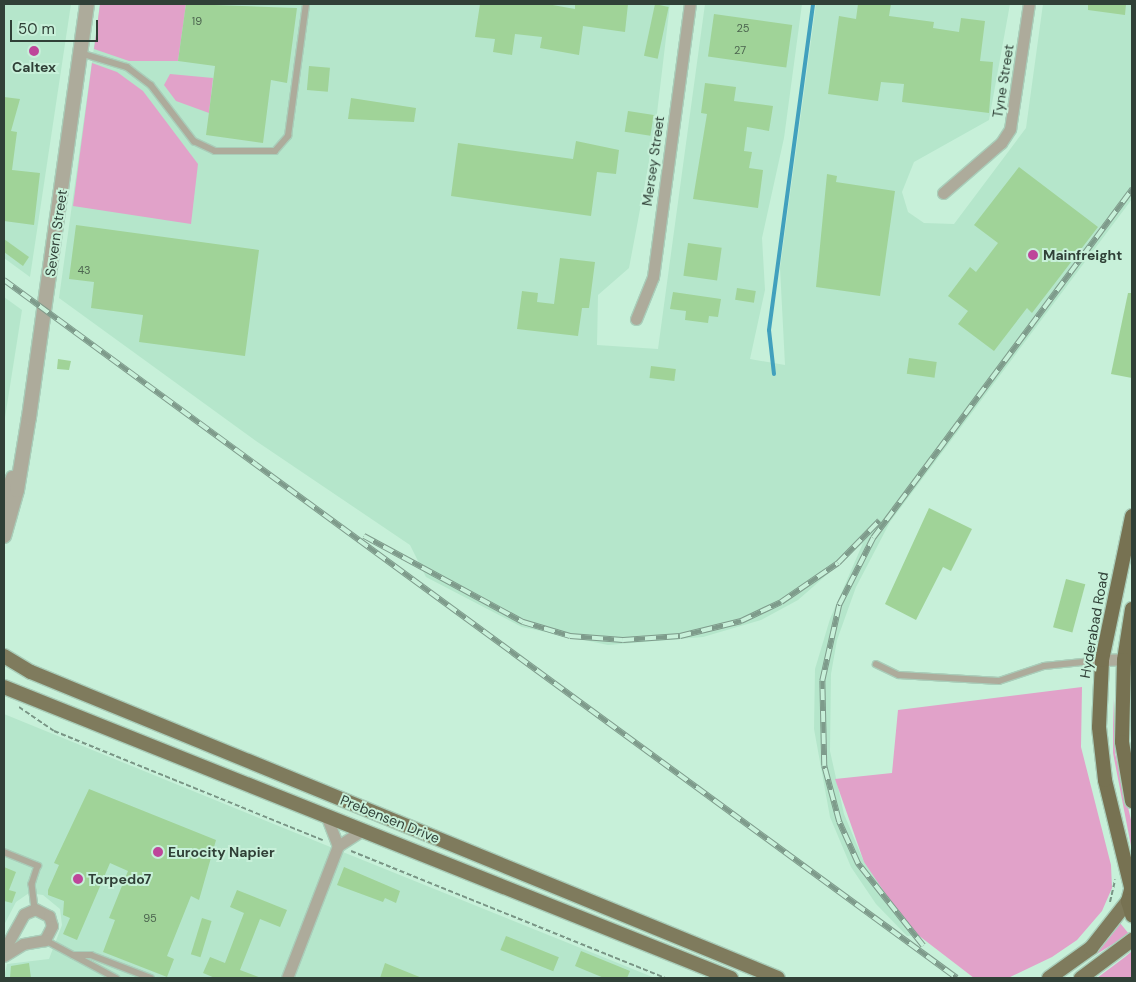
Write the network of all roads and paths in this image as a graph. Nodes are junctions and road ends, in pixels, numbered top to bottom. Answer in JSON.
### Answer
{"nodes":[{"id":1,"x":87,"y":4,"type":"edge"},
{"id":2,"x":306,"y":4,"type":"edge"},
{"id":3,"x":690,"y":4,"type":"edge"},
{"id":4,"x":1029,"y":4,"type":"edge"},
{"id":5,"x":80,"y":53,"type":"junction"},
{"id":6,"x":943,"y":193,"type":"dead end"},
{"id":7,"x":636,"y":319,"type":"dead end"},
{"id":8,"x":20,"y":462,"type":"junction"},
{"id":9,"x":4,"y":501,"type":"edge"},
{"id":10,"x":1132,"y":516,"type":"edge"},
{"id":11,"x":4,"y":536,"type":"edge"},
{"id":12,"x":1132,"y":609,"type":"edge"},
{"id":13,"x":4,"y":656,"type":"edge"},
{"id":14,"x":1102,"y":660,"type":"junction"},
{"id":15,"x":1128,"y":660,"type":"edge"},
{"id":16,"x":876,"y":664,"type":"dead end"},
{"id":17,"x":1132,"y":685,"type":"edge"},
{"id":18,"x":4,"y":687,"type":"edge"},
{"id":19,"x":1122,"y":696,"type":"junction"},
{"id":20,"x":1132,"y":801,"type":"edge"},
{"id":21,"x":326,"y":815,"type":"junction"},
{"id":22,"x":363,"y":830,"type":"junction"},
{"id":23,"x":338,"y":846,"type":"junction"},
{"id":24,"x":4,"y":852,"type":"edge"},
{"id":25,"x":1115,"y":870,"type":"dead end"},
{"id":26,"x":1132,"y":886,"type":"edge"},
{"id":27,"x":1128,"y":901,"type":"junction"},
{"id":28,"x":1107,"y":909,"type":"dead end"},
{"id":29,"x":35,"y":910,"type":"junction"},
{"id":30,"x":1132,"y":915,"type":"edge"},
{"id":31,"x":19,"y":923,"type":"junction"},
{"id":32,"x":1132,"y":940,"type":"edge"},
{"id":33,"x":40,"y":941,"type":"junction"},
{"id":34,"x":4,"y":950,"type":"edge"},
{"id":35,"x":73,"y":955,"type":"junction"},
{"id":36,"x":4,"y":956,"type":"edge"},
{"id":37,"x":705,"y":973,"type":"edge"},
{"id":38,"x":116,"y":978,"type":"edge"},
{"id":39,"x":150,"y":978,"type":"edge"},
{"id":40,"x":287,"y":978,"type":"edge"},
{"id":41,"x":730,"y":978,"type":"edge"},
{"id":42,"x":778,"y":978,"type":"edge"},
{"id":43,"x":1049,"y":978,"type":"edge"},
{"id":44,"x":1081,"y":978,"type":"edge"}],
"edges":[{"from":1,"to":5,"type":"street","name":"Severn Street"},
{"from":2,"to":5,"type":"lane"},
{"from":3,"to":7,"type":"street","name":"Mersey Street"},
{"from":4,"to":6,"type":"street","name":"Tyne Street"},
{"from":5,"to":8,"type":"street","name":"Severn Street"},
{"from":8,"to":9,"type":"street","name":"Severn Street"},
{"from":8,"to":11,"type":"street","name":"Severn Street"},
{"from":10,"to":14,"type":"highway","name":"Hyderabad Road"},
{"from":12,"to":15,"type":"highway"},
{"from":13,"to":42,"type":"main road","name":"Prebensen Drive"},
{"from":14,"to":15,"type":"street"},
{"from":14,"to":16,"type":"lane"},
{"from":14,"to":26,"type":"highway","name":"Hyderabad Road"},
{"from":15,"to":19,"type":"highway"},
{"from":17,"to":19,"type":"street"},
{"from":18,"to":21,"type":"main road","name":"Prebensen Drive"},
{"from":19,"to":20,"type":"highway"},
{"from":21,"to":22,"type":"main road","name":"Prebensen Drive"},
{"from":21,"to":23,"type":"street"},
{"from":22,"to":23,"type":"street"},
{"from":22,"to":37,"type":"main road","name":"Prebensen Drive"},
{"from":23,"to":40,"type":"street"},
{"from":24,"to":29,"type":"lane"},
{"from":25,"to":28,"type":"path"},
{"from":26,"to":27,"type":"highway"},
{"from":27,"to":30,"type":"highway"},
{"from":27,"to":43,"type":"main road"},
{"from":29,"to":31,"type":"street"},
{"from":29,"to":33,"type":"street"},
{"from":31,"to":33,"type":"street"},
{"from":31,"to":34,"type":"street"},
{"from":32,"to":44,"type":"main road"},
{"from":33,"to":35,"type":"lane"},
{"from":33,"to":36,"type":"street"},
{"from":35,"to":38,"type":"lane"},
{"from":35,"to":39,"type":"lane"},
{"from":37,"to":41,"type":"main road","name":"Prebensen Drive"}]}
